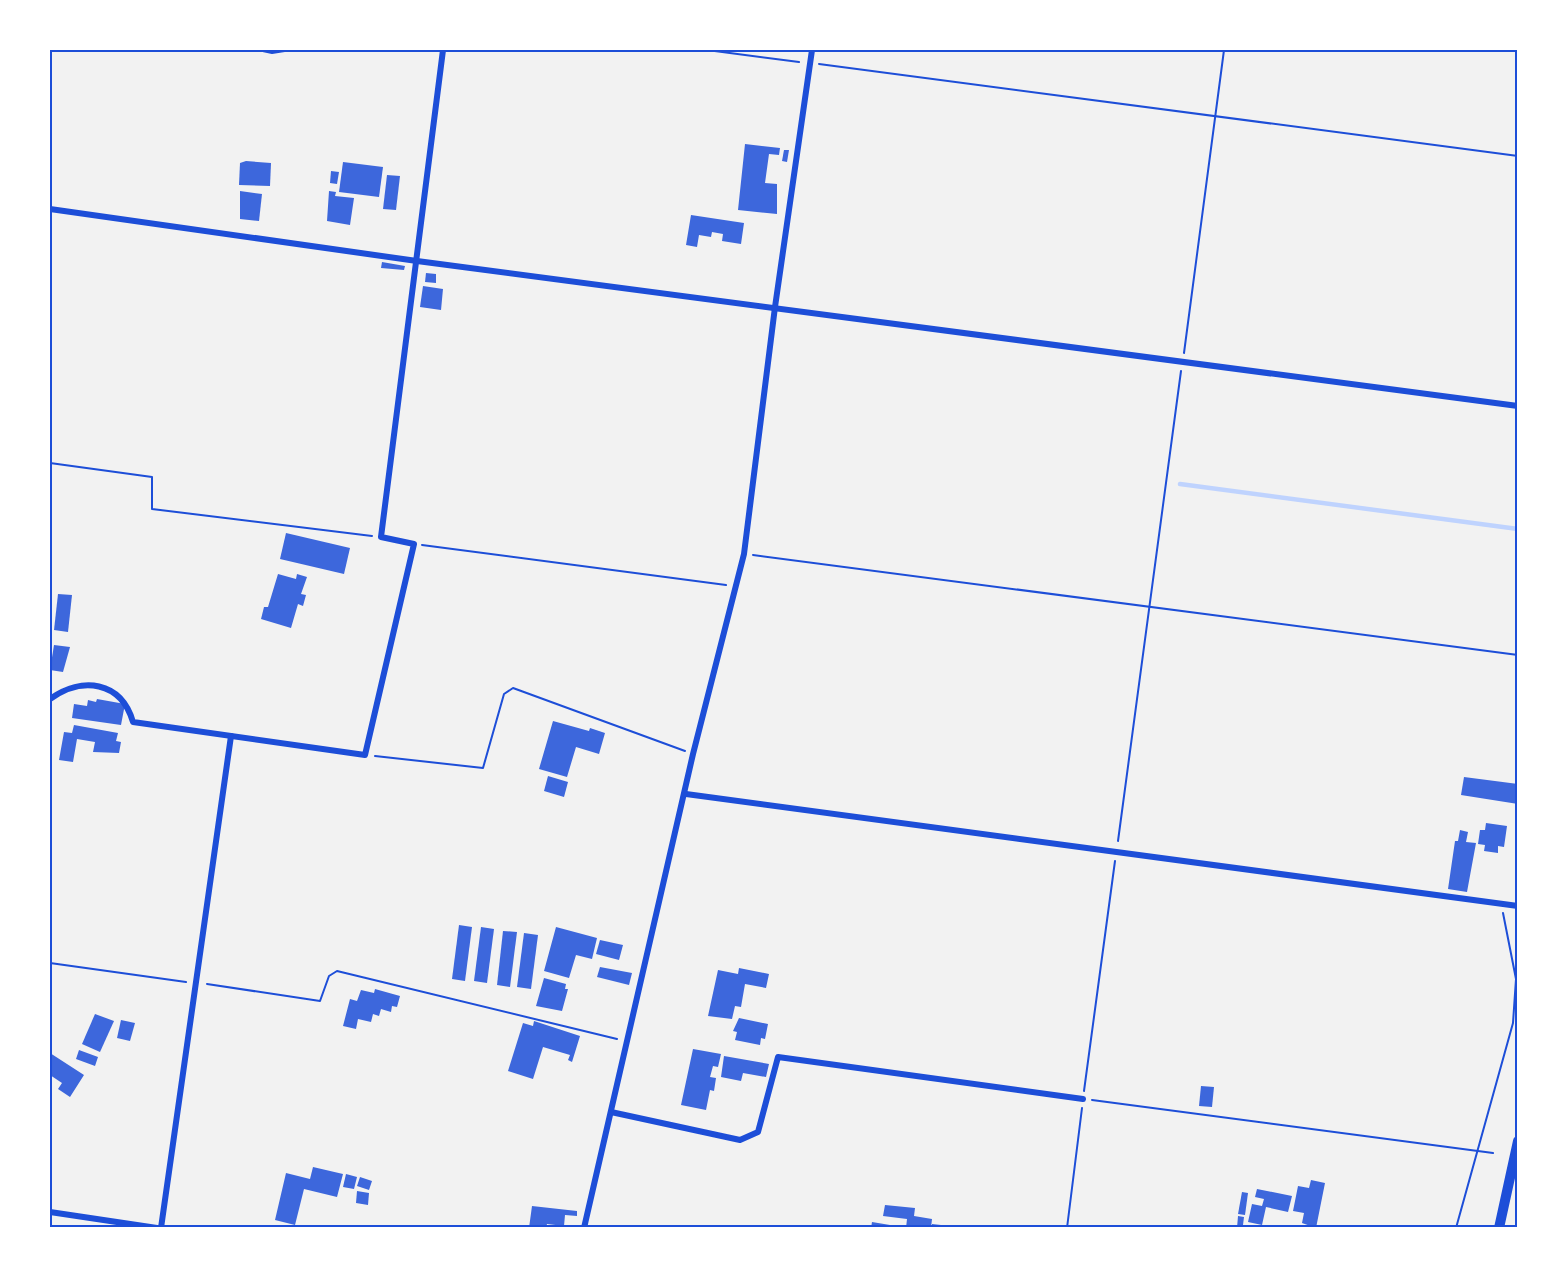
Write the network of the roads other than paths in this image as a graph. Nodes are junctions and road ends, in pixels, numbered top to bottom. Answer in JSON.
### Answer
{"nodes":[{"id":1,"x":442,"y":50,"type":"edge"},
{"id":2,"x":812,"y":50,"type":"edge"},
{"id":3,"x":50,"y":209,"type":"edge"},
{"id":4,"x":417,"y":261,"type":"junction"},
{"id":5,"x":775,"y":307,"type":"junction"},
{"id":6,"x":1518,"y":406,"type":"edge"},
{"id":7,"x":50,"y":699,"type":"edge"},
{"id":8,"x":231,"y":736,"type":"junction"},
{"id":9,"x":686,"y":794,"type":"junction"},
{"id":10,"x":1518,"y":906,"type":"edge"},
{"id":11,"x":1083,"y":1099,"type":"road end"},
{"id":12,"x":611,"y":1112,"type":"junction"},
{"id":13,"x":1518,"y":1141,"type":"edge"},
{"id":14,"x":50,"y":1212,"type":"edge"},
{"id":15,"x":159,"y":1227,"type":"edge"},
{"id":16,"x":584,"y":1227,"type":"edge"},
{"id":17,"x":1500,"y":1227,"type":"edge"}],
"edges":[{"from":1,"to":4,"type":"street"},
{"from":2,"to":5,"type":"street"},
{"from":3,"to":4,"type":"street"},
{"from":4,"to":5,"type":"street"},
{"from":4,"to":8,"type":"street"},
{"from":5,"to":6,"type":"street"},
{"from":5,"to":9,"type":"street"},
{"from":7,"to":8,"type":"street"},
{"from":8,"to":15,"type":"street"},
{"from":9,"to":10,"type":"street"},
{"from":9,"to":12,"type":"street"},
{"from":11,"to":12,"type":"street"},
{"from":12,"to":16,"type":"street"},
{"from":13,"to":17,"type":"street"},
{"from":14,"to":15,"type":"street"}]}
